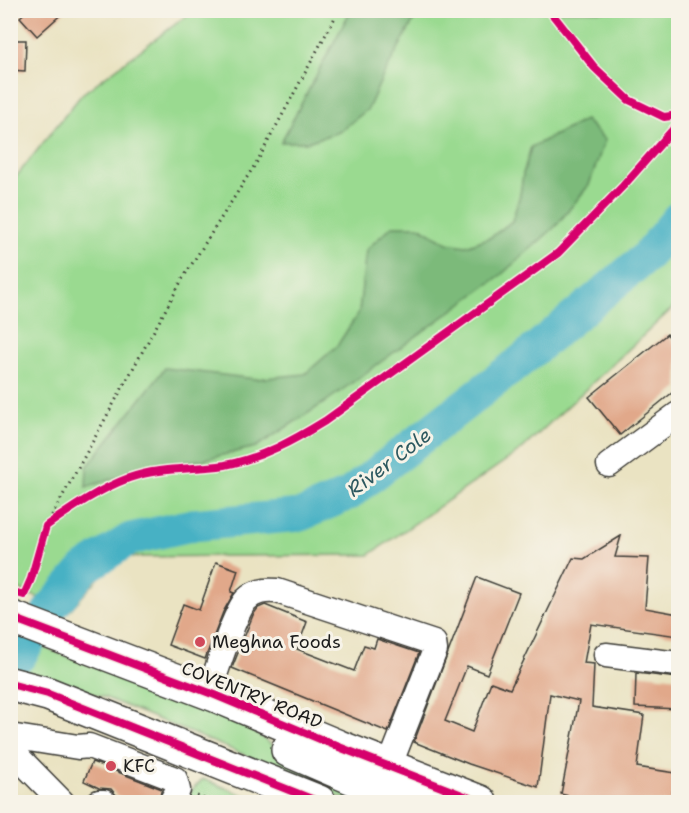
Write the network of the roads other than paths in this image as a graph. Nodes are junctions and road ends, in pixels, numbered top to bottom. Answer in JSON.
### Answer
{"nodes":[{"id":1,"x":678,"y":414,"type":"edge"},
{"id":2,"x":609,"y":465,"type":"dead end"},
{"id":3,"x":15,"y":618,"type":"edge"},
{"id":4,"x":606,"y":655,"type":"dead end"},
{"id":5,"x":678,"y":664,"type":"edge"},
{"id":6,"x":13,"y":684,"type":"edge"},
{"id":7,"x":212,"y":693,"type":"junction"},
{"id":8,"x":10,"y":736,"type":"edge"},
{"id":9,"x":10,"y":749,"type":"edge"},
{"id":10,"x":389,"y":767,"type":"junction"},
{"id":11,"x":62,"y":802,"type":"edge"},
{"id":12,"x":99,"y":802,"type":"edge"},
{"id":13,"x":104,"y":802,"type":"edge"},
{"id":14,"x":171,"y":802,"type":"edge"},
{"id":15,"x":319,"y":802,"type":"edge"},
{"id":16,"x":409,"y":802,"type":"edge"},
{"id":17,"x":480,"y":802,"type":"edge"}],
"edges":[{"from":1,"to":2,"type":"lane"},
{"from":3,"to":7,"type":"highway","name":"COVENTRY ROAD"},
{"from":4,"to":5,"type":"lane"},
{"from":6,"to":15,"type":"highway"},
{"from":7,"to":10,"type":"highway","name":"COVENTRY ROAD"},
{"from":7,"to":10,"type":"lane"},
{"from":7,"to":16,"type":"highway"},
{"from":8,"to":14,"type":"lane"},
{"from":9,"to":11,"type":"lane"},
{"from":10,"to":17,"type":"highway","name":"COVENTRY ROAD"},
{"from":12,"to":13,"type":"lane"}]}
